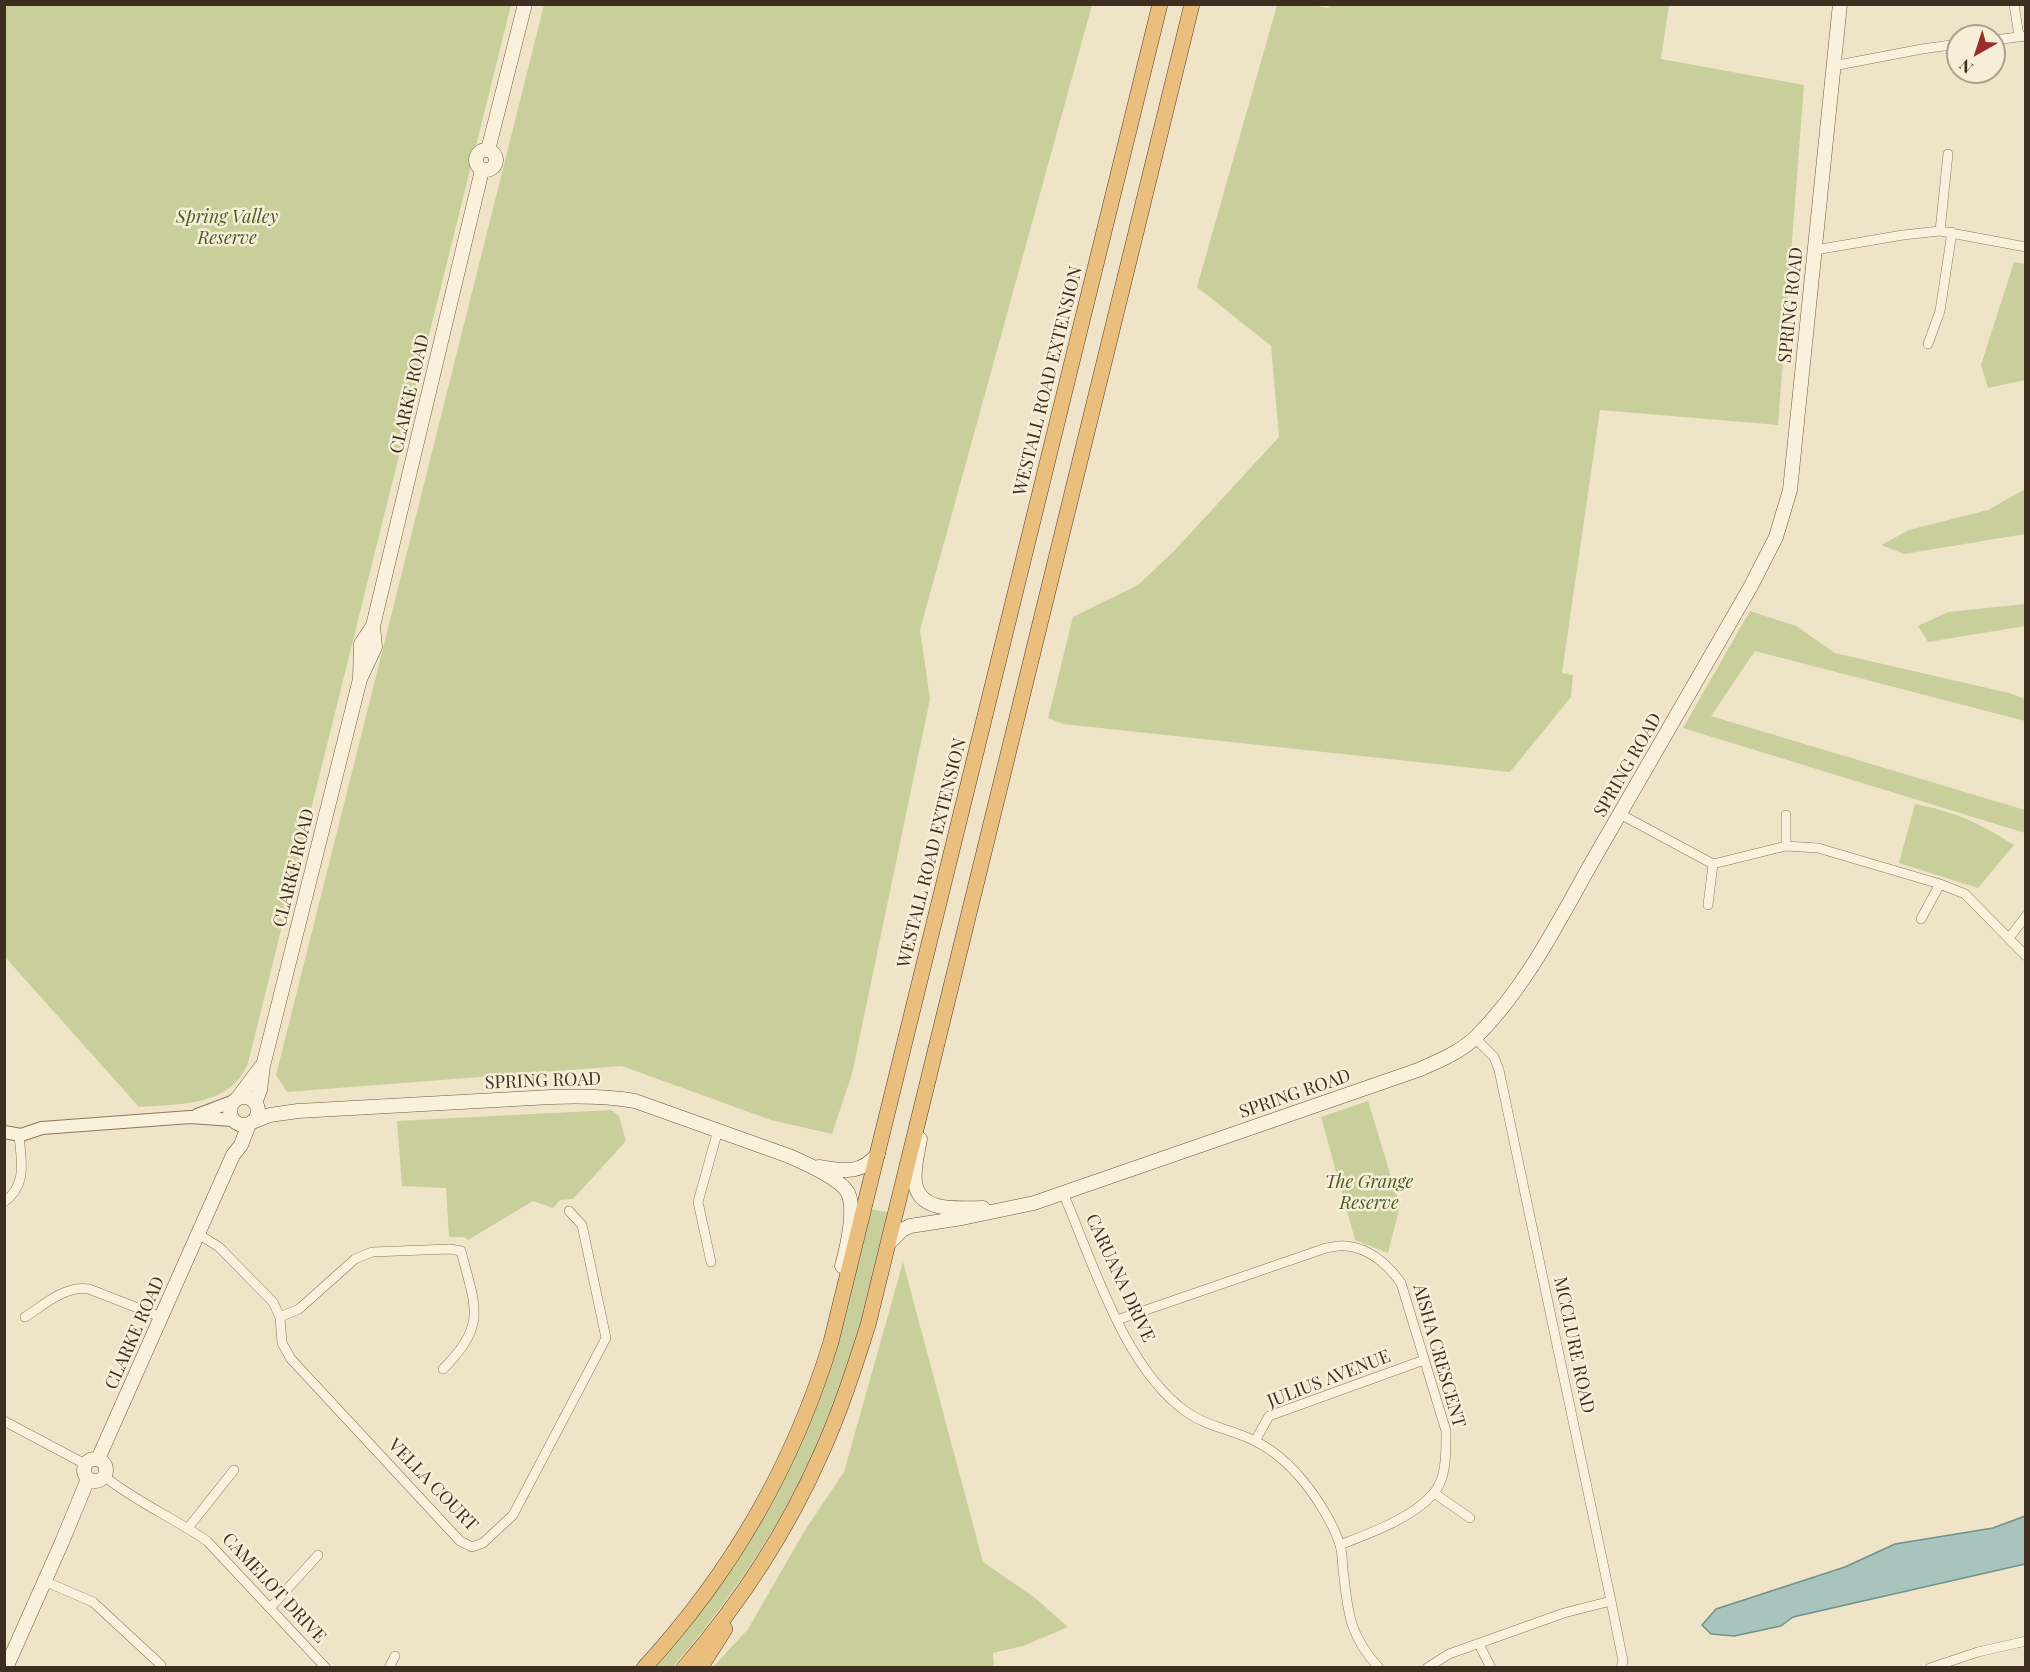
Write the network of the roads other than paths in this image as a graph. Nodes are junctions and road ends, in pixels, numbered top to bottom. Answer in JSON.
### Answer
{"nodes":[{"id":1,"x":525,"y":4,"type":"edge"},
{"id":2,"x":1160,"y":4,"type":"edge"},
{"id":3,"x":1192,"y":4,"type":"edge"},
{"id":4,"x":1840,"y":4,"type":"edge"},
{"id":5,"x":2014,"y":4,"type":"edge"},
{"id":6,"x":2022,"y":36,"type":"edge"},
{"id":7,"x":2006,"y":38,"type":"edge"},
{"id":8,"x":1946,"y":46,"type":"edge"},
{"id":9,"x":1833,"y":66,"type":"junction"},
{"id":10,"x":1948,"y":154,"type":"dead end"},
{"id":11,"x":1940,"y":231,"type":"junction"},
{"id":12,"x":1952,"y":232,"type":"junction"},
{"id":13,"x":2025,"y":247,"type":"edge"},
{"id":14,"x":1815,"y":250,"type":"junction"},
{"id":15,"x":1928,"y":344,"type":"dead end"},
{"id":16,"x":1620,"y":814,"type":"junction"},
{"id":17,"x":1786,"y":814,"type":"dead end"},
{"id":18,"x":1786,"y":846,"type":"junction"},
{"id":19,"x":1713,"y":864,"type":"junction"},
{"id":20,"x":1940,"y":884,"type":"junction"},
{"id":21,"x":1708,"y":905,"type":"dead end"},
{"id":22,"x":2025,"y":916,"type":"edge"},
{"id":23,"x":1921,"y":919,"type":"dead end"},
{"id":24,"x":2009,"y":938,"type":"junction"},
{"id":25,"x":2025,"y":956,"type":"edge"},
{"id":26,"x":1475,"y":1038,"type":"junction"},
{"id":27,"x":263,"y":1066,"type":"junction"},
{"id":28,"x":930,"y":1072,"type":"junction"},
{"id":29,"x":236,"y":1100,"type":"junction"},
{"id":30,"x":256,"y":1104,"type":"junction"},
{"id":31,"x":298,"y":1111,"type":"junction"},
{"id":32,"x":190,"y":1117,"type":"junction"},
{"id":33,"x":234,"y":1120,"type":"junction"},
{"id":34,"x":250,"y":1123,"type":"junction"},
{"id":35,"x":718,"y":1130,"type":"junction"},
{"id":36,"x":4,"y":1132,"type":"edge"},
{"id":37,"x":19,"y":1135,"type":"junction"},
{"id":38,"x":878,"y":1154,"type":"junction"},
{"id":39,"x":233,"y":1155,"type":"junction"},
{"id":40,"x":814,"y":1166,"type":"junction"},
{"id":41,"x":1064,"y":1193,"type":"junction"},
{"id":42,"x":4,"y":1202,"type":"edge"},
{"id":43,"x":1012,"y":1208,"type":"junction"},
{"id":44,"x":569,"y":1211,"type":"dead end"},
{"id":45,"x":198,"y":1234,"type":"junction"},
{"id":46,"x":889,"y":1243,"type":"junction"},
{"id":47,"x":711,"y":1262,"type":"dead end"},
{"id":48,"x":25,"y":1317,"type":"dead end"},
{"id":49,"x":161,"y":1317,"type":"junction"},
{"id":50,"x":280,"y":1317,"type":"junction"},
{"id":51,"x":1117,"y":1320,"type":"junction"},
{"id":52,"x":1424,"y":1360,"type":"junction"},
{"id":53,"x":443,"y":1369,"type":"dead end"},
{"id":54,"x":822,"y":1371,"type":"junction"},
{"id":55,"x":4,"y":1421,"type":"edge"},
{"id":56,"x":1255,"y":1441,"type":"junction"},
{"id":57,"x":90,"y":1467,"type":"junction"},
{"id":58,"x":234,"y":1470,"type":"dead end"},
{"id":59,"x":104,"y":1476,"type":"joint"},
{"id":60,"x":1434,"y":1493,"type":"junction"},
{"id":61,"x":1470,"y":1518,"type":"dead end"},
{"id":62,"x":188,"y":1528,"type":"junction"},
{"id":63,"x":1340,"y":1545,"type":"junction"},
{"id":64,"x":318,"y":1555,"type":"dead end"},
{"id":65,"x":44,"y":1581,"type":"junction"},
{"id":66,"x":741,"y":1594,"type":"junction"},
{"id":67,"x":1611,"y":1601,"type":"junction"},
{"id":68,"x":271,"y":1607,"type":"junction"},
{"id":69,"x":2025,"y":1641,"type":"edge"},
{"id":70,"x":1479,"y":1644,"type":"junction"},
{"id":71,"x":395,"y":1656,"type":"dead end"},
{"id":72,"x":6,"y":1668,"type":"edge"},
{"id":73,"x":160,"y":1668,"type":"edge"},
{"id":74,"x":326,"y":1668,"type":"edge"},
{"id":75,"x":389,"y":1668,"type":"edge"},
{"id":76,"x":644,"y":1668,"type":"edge"},
{"id":77,"x":684,"y":1668,"type":"edge"},
{"id":78,"x":700,"y":1668,"type":"edge"},
{"id":79,"x":1379,"y":1668,"type":"edge"},
{"id":80,"x":1427,"y":1668,"type":"edge"},
{"id":81,"x":1491,"y":1668,"type":"edge"},
{"id":82,"x":1621,"y":1668,"type":"edge"},
{"id":83,"x":1930,"y":1668,"type":"edge"}],
"edges":[{"from":1,"to":27,"type":"main road","name":"CLARKE ROAD"},
{"from":2,"to":38,"type":"highway","name":"WESTALL ROAD EXTENSION"},
{"from":3,"to":28,"type":"highway"},
{"from":4,"to":9,"type":"main road","name":"SPRING ROAD"},
{"from":5,"to":6,"type":"street"},
{"from":6,"to":7,"type":"street"},
{"from":8,"to":9,"type":"street"},
{"from":9,"to":14,"type":"main road","name":"SPRING ROAD"},
{"from":10,"to":11,"type":"street"},
{"from":11,"to":12,"type":"street"},
{"from":11,"to":14,"type":"street"},
{"from":12,"to":13,"type":"street"},
{"from":12,"to":15,"type":"street"},
{"from":14,"to":16,"type":"main road","name":"SPRING ROAD"},
{"from":16,"to":19,"type":"street"},
{"from":16,"to":26,"type":"main road","name":"SPRING ROAD"},
{"from":17,"to":18,"type":"street"},
{"from":18,"to":19,"type":"street"},
{"from":18,"to":20,"type":"street"},
{"from":19,"to":21,"type":"street"},
{"from":20,"to":23,"type":"street"},
{"from":20,"to":24,"type":"street"},
{"from":22,"to":24,"type":"street"},
{"from":24,"to":25,"type":"street"},
{"from":26,"to":41,"type":"main road","name":"SPRING ROAD"},
{"from":26,"to":67,"type":"street","name":"MCCLURE ROAD"},
{"from":27,"to":29,"type":"main road","name":"CLARKE ROAD"},
{"from":27,"to":30,"type":"main road","name":"CLARKE ROAD"},
{"from":28,"to":43,"type":"main road","name":"SPRING ROAD"},
{"from":28,"to":46,"type":"highway"},
{"from":29,"to":30,"type":"main road"},
{"from":29,"to":32,"type":"street"},
{"from":29,"to":33,"type":"main road"},
{"from":30,"to":31,"type":"main road","name":"SPRING ROAD"},
{"from":30,"to":34,"type":"main road"},
{"from":31,"to":34,"type":"main road","name":"SPRING ROAD"},
{"from":31,"to":35,"type":"main road","name":"SPRING ROAD"},
{"from":32,"to":33,"type":"street"},
{"from":32,"to":37,"type":"street"},
{"from":33,"to":34,"type":"main road"},
{"from":33,"to":39,"type":"main road","name":"CLARKE ROAD"},
{"from":34,"to":39,"type":"main road","name":"CLARKE ROAD"},
{"from":35,"to":40,"type":"main road","name":"SPRING ROAD"},
{"from":35,"to":47,"type":"street"},
{"from":36,"to":37,"type":"street"},
{"from":37,"to":42,"type":"street"},
{"from":38,"to":40,"type":"main road","name":"SPRING ROAD"},
{"from":38,"to":54,"type":"highway","name":"WESTALL ROAD EXTENSION"},
{"from":39,"to":45,"type":"main road","name":"CLARKE ROAD"},
{"from":40,"to":54,"type":"main road","name":"SPRING ROAD"},
{"from":41,"to":43,"type":"main road","name":"SPRING ROAD"},
{"from":41,"to":51,"type":"street","name":"CARUANA DRIVE"},
{"from":43,"to":46,"type":"main road","name":"SPRING ROAD"},
{"from":44,"to":50,"type":"street","name":"VELLA COURT"},
{"from":45,"to":49,"type":"main road","name":"CLARKE ROAD"},
{"from":45,"to":50,"type":"street","name":"VELLA COURT"},
{"from":46,"to":66,"type":"highway"},
{"from":48,"to":49,"type":"street"},
{"from":49,"to":57,"type":"main road","name":"CLARKE ROAD"},
{"from":50,"to":53,"type":"street"},
{"from":51,"to":52,"type":"street","name":"AISHA CRESCENT"},
{"from":51,"to":56,"type":"street","name":"CARUANA DRIVE"},
{"from":52,"to":56,"type":"street","name":"JULIUS AVENUE"},
{"from":52,"to":60,"type":"street","name":"AISHA CRESCENT"},
{"from":54,"to":76,"type":"highway","name":"WESTALL ROAD EXTENSION"},
{"from":55,"to":57,"type":"street"},
{"from":56,"to":63,"type":"street","name":"CARUANA DRIVE"},
{"from":57,"to":59,"type":"main road"},
{"from":57,"to":65,"type":"main road","name":"CLARKE ROAD"},
{"from":58,"to":62,"type":"street"},
{"from":59,"to":62,"type":"street","name":"CAMELOT DRIVE"},
{"from":60,"to":61,"type":"street"},
{"from":60,"to":63,"type":"street"},
{"from":62,"to":68,"type":"street","name":"CAMELOT DRIVE"},
{"from":63,"to":79,"type":"street","name":"CARUANA DRIVE"},
{"from":64,"to":68,"type":"street"},
{"from":65,"to":72,"type":"main road","name":"CLARKE ROAD"},
{"from":65,"to":73,"type":"street"},
{"from":66,"to":77,"type":"highway"},
{"from":66,"to":78,"type":"highway"},
{"from":67,"to":70,"type":"street"},
{"from":67,"to":82,"type":"street","name":"MCCLURE ROAD"},
{"from":68,"to":74,"type":"street","name":"CAMELOT DRIVE"},
{"from":69,"to":83,"type":"street"},
{"from":70,"to":80,"type":"street"},
{"from":70,"to":81,"type":"street"},
{"from":71,"to":75,"type":"street"}]}
